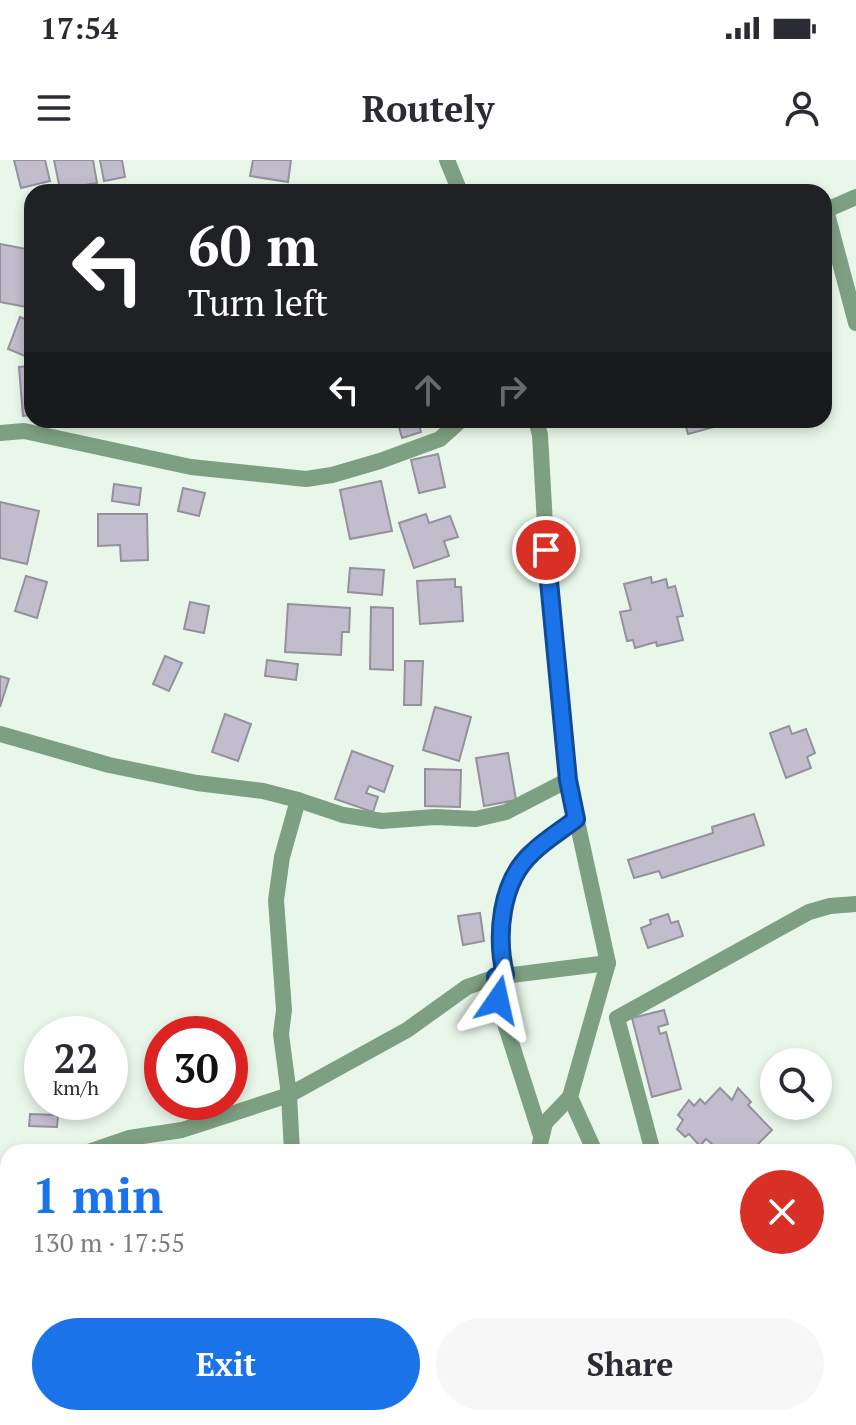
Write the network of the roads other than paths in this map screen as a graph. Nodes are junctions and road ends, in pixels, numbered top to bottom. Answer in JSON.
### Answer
{"nodes":[{"id":1,"x":447,"y":160,"type":"edge"},
{"id":2,"x":457,"y":184,"type":"edge"},
{"id":3,"x":856,"y":197,"type":"edge"},
{"id":4,"x":832,"y":208,"type":"edge"},
{"id":5,"x":832,"y":236,"type":"edge"},
{"id":6,"x":856,"y":323,"type":"edge"},
{"id":7,"x":452,"y":428,"type":"edge"},
{"id":8,"x":538,"y":428,"type":"edge"},
{"id":9,"x":0,"y":433,"type":"edge"},
{"id":10,"x":0,"y":734,"type":"edge"},
{"id":11,"x":568,"y":780,"type":"junction"},
{"id":12,"x":298,"y":800,"type":"junction"},
{"id":13,"x":576,"y":819,"type":"junction"},
{"id":14,"x":856,"y":904,"type":"edge"},
{"id":15,"x":608,"y":963,"type":"junction"},
{"id":16,"x":500,"y":976,"type":"junction"},
{"id":17,"x":289,"y":1095,"type":"junction"},
{"id":18,"x":570,"y":1097,"type":"junction"},
{"id":19,"x":111,"y":1144,"type":"edge"},
{"id":20,"x":292,"y":1144,"type":"edge"},
{"id":21,"x":540,"y":1144,"type":"edge"},
{"id":22,"x":591,"y":1144,"type":"edge"},
{"id":23,"x":651,"y":1144,"type":"edge"}],
"edges":[{"from":1,"to":2,"type":"street"},
{"from":3,"to":4,"type":"street"},
{"from":5,"to":6,"type":"street"},
{"from":7,"to":9,"type":"street"},
{"from":8,"to":11,"type":"street"},
{"from":10,"to":12,"type":"street"},
{"from":11,"to":12,"type":"street"},
{"from":11,"to":13,"type":"street"},
{"from":12,"to":17,"type":"street"},
{"from":13,"to":15,"type":"street"},
{"from":13,"to":16,"type":"street"},
{"from":14,"to":23,"type":"street"},
{"from":15,"to":16,"type":"street"},
{"from":15,"to":18,"type":"street"},
{"from":16,"to":17,"type":"street"},
{"from":16,"to":21,"type":"street"},
{"from":17,"to":19,"type":"street"},
{"from":17,"to":20,"type":"street"},
{"from":18,"to":21,"type":"street"},
{"from":18,"to":22,"type":"street"}]}
